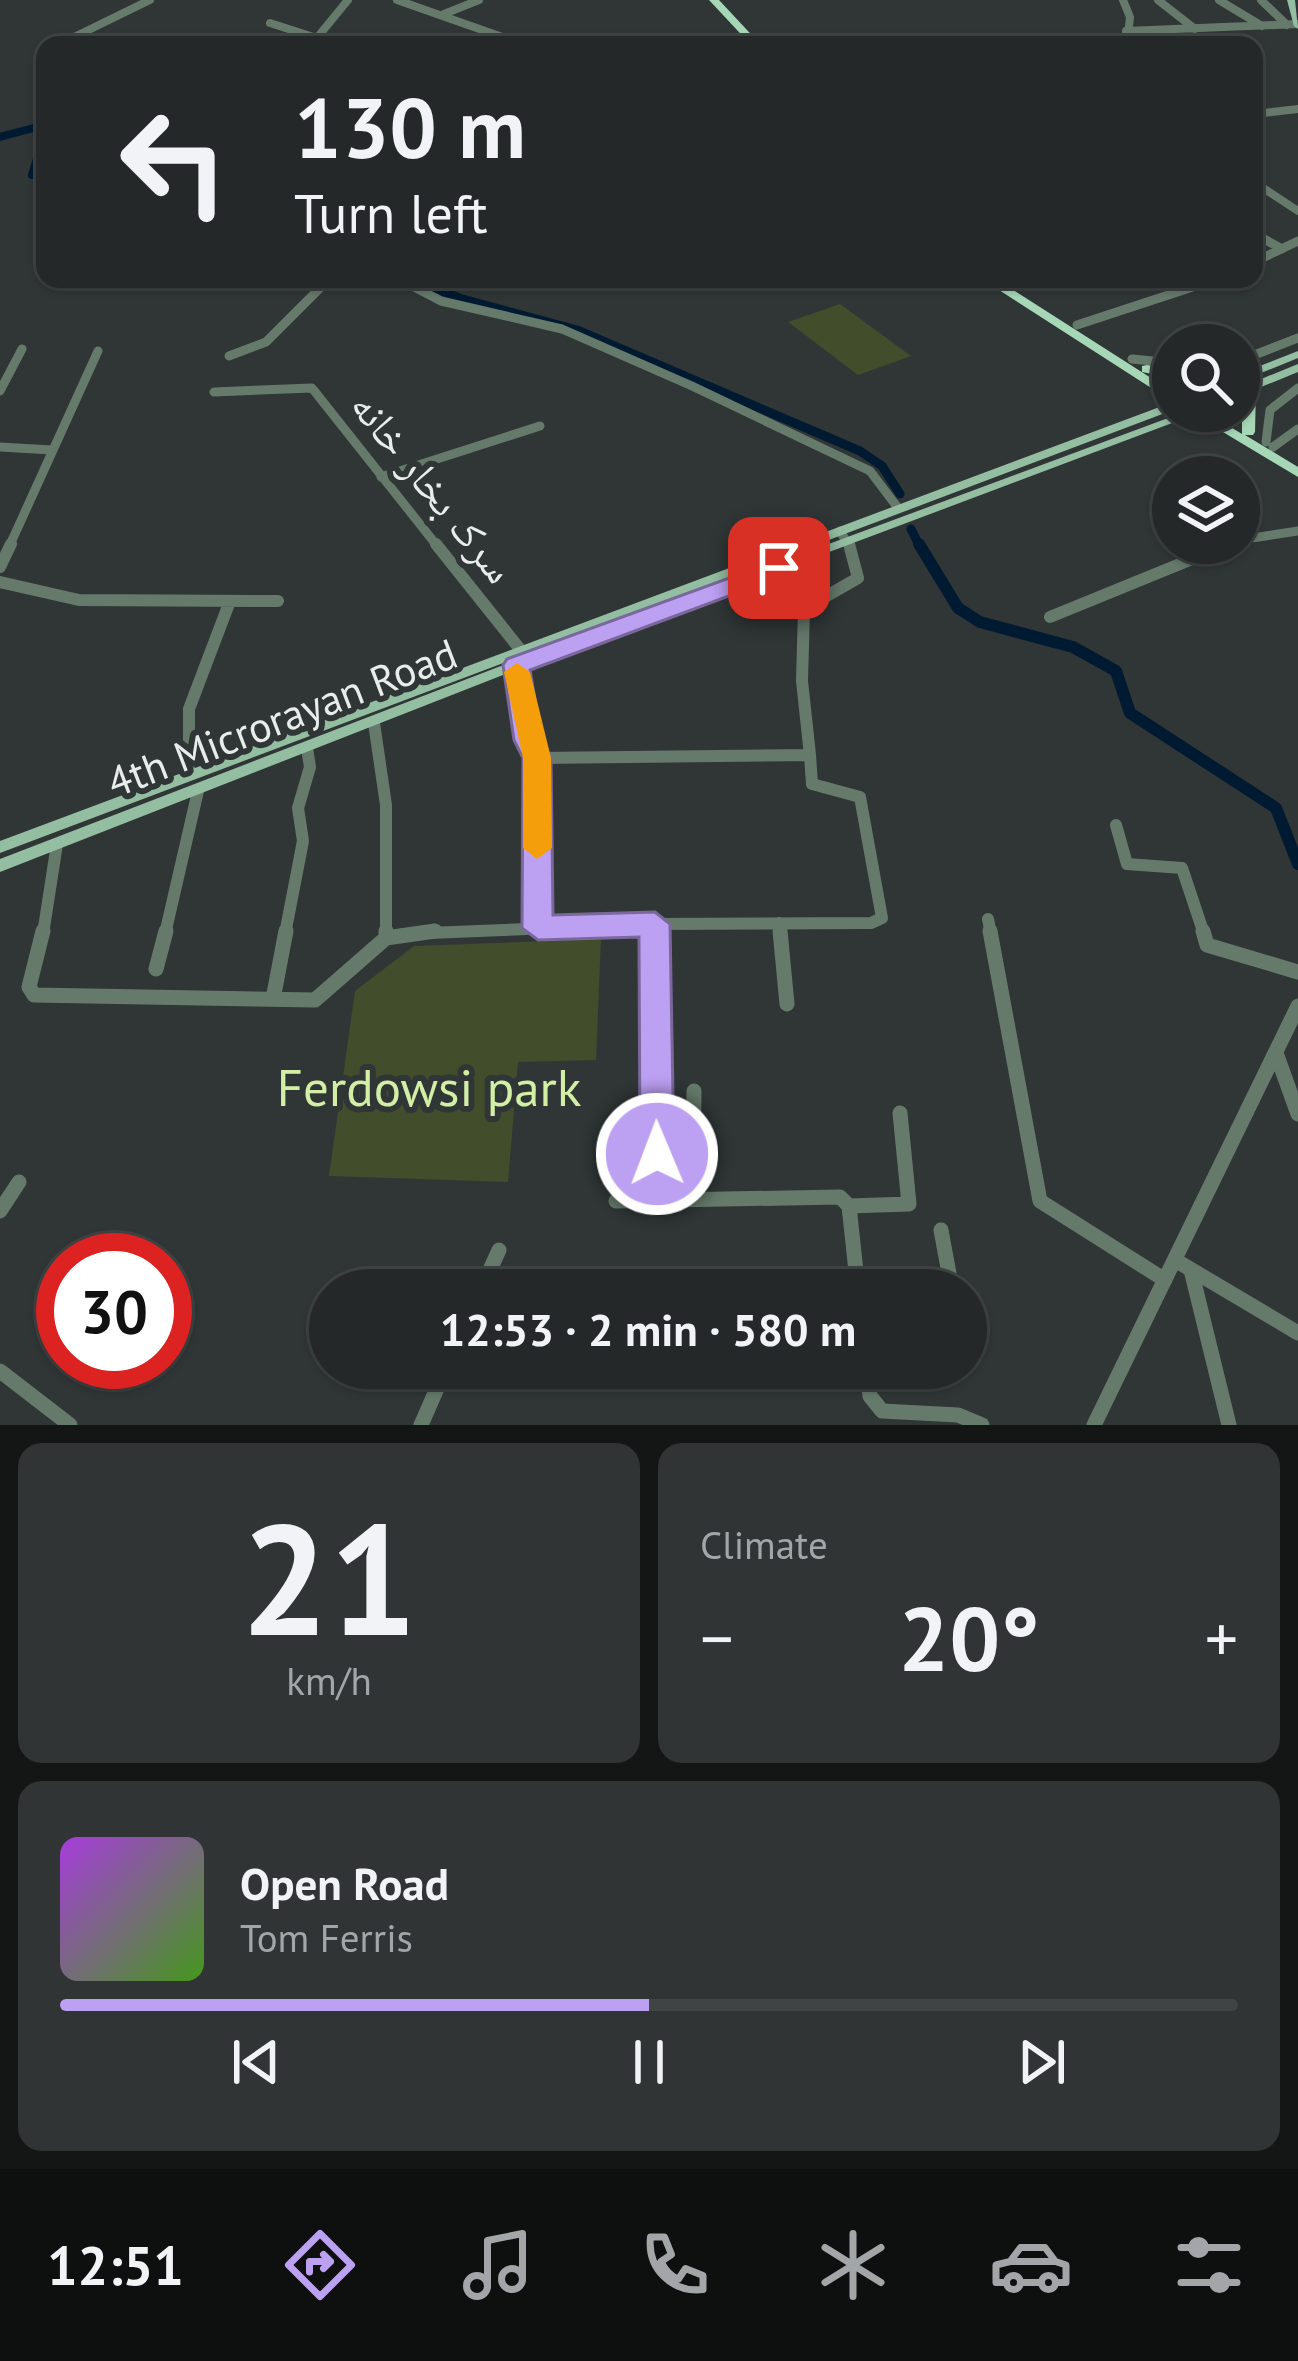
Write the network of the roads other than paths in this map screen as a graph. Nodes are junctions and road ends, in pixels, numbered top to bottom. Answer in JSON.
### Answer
{"nodes":[{"id":1,"x":150,"y":0,"type":"edge"},
{"id":2,"x":348,"y":0,"type":"edge"},
{"id":3,"x":397,"y":0,"type":"edge"},
{"id":4,"x":479,"y":0,"type":"edge"},
{"id":5,"x":710,"y":0,"type":"edge"},
{"id":6,"x":1123,"y":0,"type":"edge"},
{"id":7,"x":1158,"y":0,"type":"edge"},
{"id":8,"x":1219,"y":0,"type":"edge"},
{"id":9,"x":1261,"y":0,"type":"edge"},
{"id":10,"x":1291,"y":0,"type":"edge"},
{"id":11,"x":444,"y":14,"type":"junction"},
{"id":12,"x":270,"y":23,"type":"dead end"},
{"id":13,"x":1295,"y":25,"type":"edge"},
{"id":14,"x":1263,"y":26,"type":"junction"},
{"id":15,"x":1196,"y":30,"type":"junction"},
{"id":16,"x":1126,"y":32,"type":"junction"},
{"id":17,"x":76,"y":36,"type":"edge"},
{"id":18,"x":307,"y":36,"type":"edge"},
{"id":19,"x":318,"y":36,"type":"edge"},
{"id":20,"x":501,"y":36,"type":"edge"},
{"id":21,"x":740,"y":36,"type":"edge"},
{"id":22,"x":747,"y":36,"type":"edge"},
{"id":23,"x":1126,"y":36,"type":"edge"},
{"id":24,"x":1298,"y":109,"type":"edge"},
{"id":25,"x":1263,"y":113,"type":"edge"},
{"id":26,"x":1263,"y":188,"type":"edge"},
{"id":27,"x":1298,"y":211,"type":"edge"},
{"id":28,"x":1263,"y":238,"type":"edge"},
{"id":29,"x":1298,"y":241,"type":"edge"},
{"id":30,"x":1282,"y":249,"type":"junction"},
{"id":31,"x":1263,"y":258,"type":"edge"},
{"id":32,"x":320,"y":288,"type":"edge"},
{"id":33,"x":415,"y":288,"type":"edge"},
{"id":34,"x":1002,"y":288,"type":"edge"},
{"id":35,"x":1017,"y":288,"type":"edge"},
{"id":36,"x":1190,"y":288,"type":"edge"},
{"id":37,"x":1077,"y":325,"type":"junction"},
{"id":38,"x":1298,"y":338,"type":"edge"},
{"id":39,"x":22,"y":349,"type":"dead end"},
{"id":40,"x":98,"y":351,"type":"dead end"},
{"id":41,"x":1260,"y":353,"type":"edge"},
{"id":42,"x":1298,"y":354,"type":"edge"},
{"id":43,"x":229,"y":356,"type":"dead end"},
{"id":44,"x":1132,"y":359,"type":"junction"},
{"id":45,"x":1152,"y":361,"type":"edge"},
{"id":46,"x":1298,"y":368,"type":"edge"},
{"id":47,"x":1147,"y":369,"type":"junction"},
{"id":48,"x":1152,"y":370,"type":"edge"},
{"id":49,"x":1152,"y":372,"type":"edge"},
{"id":50,"x":1260,"y":373,"type":"edge"},
{"id":51,"x":1260,"y":378,"type":"edge"},
{"id":52,"x":1152,"y":388,"type":"edge"},
{"id":53,"x":1298,"y":388,"type":"edge"},
{"id":54,"x":0,"y":391,"type":"edge"},
{"id":55,"x":214,"y":392,"type":"dead end"},
{"id":56,"x":1152,"y":410,"type":"edge"},
{"id":57,"x":540,"y":426,"type":"dead end"},
{"id":58,"x":1152,"y":427,"type":"edge"},
{"id":59,"x":1298,"y":429,"type":"edge"},
{"id":60,"x":1231,"y":432,"type":"edge"},
{"id":61,"x":1248,"y":432,"type":"edge"},
{"id":62,"x":1270,"y":444,"type":"junction"},
{"id":63,"x":0,"y":447,"type":"edge"},
{"id":64,"x":52,"y":450,"type":"junction"},
{"id":65,"x":1298,"y":462,"type":"edge"},
{"id":66,"x":1298,"y":472,"type":"edge"},
{"id":67,"x":381,"y":477,"type":"junction"},
{"id":68,"x":898,"y":508,"type":"junction"},
{"id":69,"x":1298,"y":531,"type":"edge"},
{"id":70,"x":844,"y":536,"type":"junction"},
{"id":71,"x":1260,"y":537,"type":"edge"},
{"id":72,"x":1179,"y":564,"type":"edge"},
{"id":73,"x":0,"y":567,"type":"edge"},
{"id":74,"x":0,"y":582,"type":"edge"},
{"id":75,"x":230,"y":601,"type":"junction"},
{"id":76,"x":278,"y":601,"type":"dead end"},
{"id":77,"x":1050,"y":617,"type":"dead end"},
{"id":78,"x":518,"y":657,"type":"junction"},
{"id":79,"x":374,"y":723,"type":"junction"},
{"id":80,"x":307,"y":748,"type":"junction"},
{"id":81,"x":810,"y":755,"type":"junction"},
{"id":82,"x":537,"y":758,"type":"junction"},
{"id":83,"x":201,"y":780,"type":"junction"},
{"id":84,"x":1116,"y":825,"type":"dead end"},
{"id":85,"x":57,"y":844,"type":"junction"},
{"id":86,"x":0,"y":848,"type":"edge"},
{"id":87,"x":0,"y":866,"type":"edge"},
{"id":88,"x":988,"y":919,"type":"dead end"},
{"id":89,"x":779,"y":923,"type":"junction"},
{"id":90,"x":655,"y":924,"type":"junction"},
{"id":91,"x":538,"y":928,"type":"junction"},
{"id":92,"x":386,"y":938,"type":"junction"},
{"id":93,"x":156,"y":969,"type":"dead end"},
{"id":94,"x":1298,"y":972,"type":"edge"},
{"id":95,"x":273,"y":1000,"type":"junction"},
{"id":96,"x":787,"y":1004,"type":"dead end"},
{"id":97,"x":1298,"y":1006,"type":"edge"},
{"id":98,"x":1275,"y":1053,"type":"junction"},
{"id":99,"x":694,"y":1091,"type":"dead end"},
{"id":100,"x":900,"y":1113,"type":"dead end"},
{"id":101,"x":1298,"y":1114,"type":"edge"},
{"id":102,"x":19,"y":1181,"type":"dead end"},
{"id":103,"x":694,"y":1199,"type":"junction"},
{"id":104,"x":657,"y":1200,"type":"junction"},
{"id":105,"x":616,"y":1202,"type":"dead end"},
{"id":106,"x":849,"y":1206,"type":"junction"},
{"id":107,"x":0,"y":1211,"type":"edge"},
{"id":108,"x":941,"y":1230,"type":"dead end"},
{"id":109,"x":499,"y":1250,"type":"dead end"},
{"id":110,"x":1175,"y":1260,"type":"junction"},
{"id":111,"x":490,"y":1269,"type":"edge"},
{"id":112,"x":856,"y":1269,"type":"edge"},
{"id":113,"x":948,"y":1269,"type":"edge"},
{"id":114,"x":1192,"y":1274,"type":"junction"},
{"id":115,"x":1165,"y":1280,"type":"junction"},
{"id":116,"x":1298,"y":1333,"type":"edge"},
{"id":117,"x":0,"y":1370,"type":"edge"},
{"id":118,"x":437,"y":1389,"type":"edge"},
{"id":119,"x":869,"y":1389,"type":"edge"},
{"id":120,"x":70,"y":1425,"type":"edge"},
{"id":121,"x":422,"y":1425,"type":"edge"},
{"id":122,"x":982,"y":1425,"type":"edge"},
{"id":123,"x":1094,"y":1425,"type":"edge"},
{"id":124,"x":1229,"y":1425,"type":"edge"}],
"edges":[{"from":1,"to":17,"type":"street"},
{"from":2,"to":19,"type":"street"},
{"from":3,"to":11,"type":"street"},
{"from":4,"to":11,"type":"street"},
{"from":5,"to":21,"type":"highway"},
{"from":5,"to":22,"type":"highway"},
{"from":6,"to":16,"type":"street"},
{"from":7,"to":15,"type":"street"},
{"from":8,"to":14,"type":"street"},
{"from":9,"to":13,"type":"street"},
{"from":10,"to":13,"type":"main road"},
{"from":11,"to":20,"type":"street"},
{"from":12,"to":18,"type":"street"},
{"from":13,"to":14,"type":"street"},
{"from":14,"to":15,"type":"street"},
{"from":15,"to":16,"type":"street"},
{"from":16,"to":23,"type":"street"},
{"from":24,"to":25,"type":"street"},
{"from":26,"to":27,"type":"street"},
{"from":28,"to":30,"type":"street"},
{"from":29,"to":30,"type":"street"},
{"from":30,"to":31,"type":"street"},
{"from":32,"to":43,"type":"street"},
{"from":33,"to":68,"type":"street"},
{"from":34,"to":52,"type":"highway"},
{"from":35,"to":37,"type":"highway"},
{"from":36,"to":37,"type":"street"},
{"from":37,"to":44,"type":"highway"},
{"from":38,"to":41,"type":"street"},
{"from":39,"to":54,"type":"street"},
{"from":40,"to":64,"type":"street"},
{"from":42,"to":50,"type":"main road"},
{"from":44,"to":45,"type":"street"},
{"from":44,"to":47,"type":"highway"},
{"from":46,"to":51,"type":"main road"},
{"from":47,"to":48,"type":"highway"},
{"from":47,"to":49,"type":"highway"},
{"from":53,"to":62,"type":"street"},
{"from":55,"to":67,"type":"street","name":"سرک بخار خانه"},
{"from":56,"to":68,"type":"main road","name":"4th Microrayan Road"},
{"from":57,"to":67,"type":"street"},
{"from":58,"to":70,"type":"main road","name":"4th Microrayan Road"},
{"from":59,"to":62,"type":"street"},
{"from":60,"to":66,"type":"highway"},
{"from":61,"to":62,"type":"highway"},
{"from":62,"to":65,"type":"highway"},
{"from":63,"to":64,"type":"street"},
{"from":64,"to":73,"type":"street"},
{"from":67,"to":78,"type":"street","name":"سرک بخار خانه"},
{"from":68,"to":70,"type":"main road","name":"4th Microrayan Road"},
{"from":69,"to":71,"type":"street"},
{"from":70,"to":78,"type":"main road","name":"4th Microrayan Road"},
{"from":70,"to":81,"type":"street"},
{"from":72,"to":77,"type":"street"},
{"from":74,"to":75,"type":"street"},
{"from":75,"to":76,"type":"street"},
{"from":75,"to":83,"type":"street"},
{"from":78,"to":79,"type":"main road","name":"4th Microrayan Road"},
{"from":78,"to":82,"type":"street"},
{"from":78,"to":83,"type":"main road","name":"4th Microrayan Road"},
{"from":79,"to":80,"type":"main road","name":"4th Microrayan Road"},
{"from":79,"to":92,"type":"street"},
{"from":80,"to":83,"type":"main road","name":"4th Microrayan Road"},
{"from":80,"to":95,"type":"street"},
{"from":81,"to":82,"type":"street"},
{"from":81,"to":89,"type":"street"},
{"from":82,"to":91,"type":"street"},
{"from":83,"to":85,"type":"main road","name":"4th Microrayan Road"},
{"from":83,"to":86,"type":"main road","name":"4th Microrayan Road"},
{"from":83,"to":93,"type":"street"},
{"from":84,"to":94,"type":"street"},
{"from":85,"to":87,"type":"main road","name":"4th Microrayan Road"},
{"from":85,"to":95,"type":"street"},
{"from":88,"to":115,"type":"street"},
{"from":89,"to":90,"type":"street"},
{"from":89,"to":96,"type":"street"},
{"from":90,"to":91,"type":"street"},
{"from":90,"to":104,"type":"street"},
{"from":91,"to":92,"type":"street"},
{"from":92,"to":95,"type":"street"},
{"from":97,"to":98,"type":"street"},
{"from":98,"to":101,"type":"street"},
{"from":98,"to":110,"type":"street"},
{"from":99,"to":103,"type":"street"},
{"from":100,"to":106,"type":"street"},
{"from":102,"to":107,"type":"street"},
{"from":103,"to":104,"type":"street"},
{"from":103,"to":106,"type":"street"},
{"from":104,"to":105,"type":"street"},
{"from":106,"to":112,"type":"street"},
{"from":108,"to":113,"type":"street"},
{"from":109,"to":111,"type":"street"},
{"from":110,"to":114,"type":"street"},
{"from":110,"to":115,"type":"street"},
{"from":114,"to":116,"type":"street"},
{"from":114,"to":124,"type":"street"},
{"from":115,"to":123,"type":"street"},
{"from":117,"to":120,"type":"street"},
{"from":118,"to":121,"type":"street"},
{"from":119,"to":122,"type":"street"}]}
